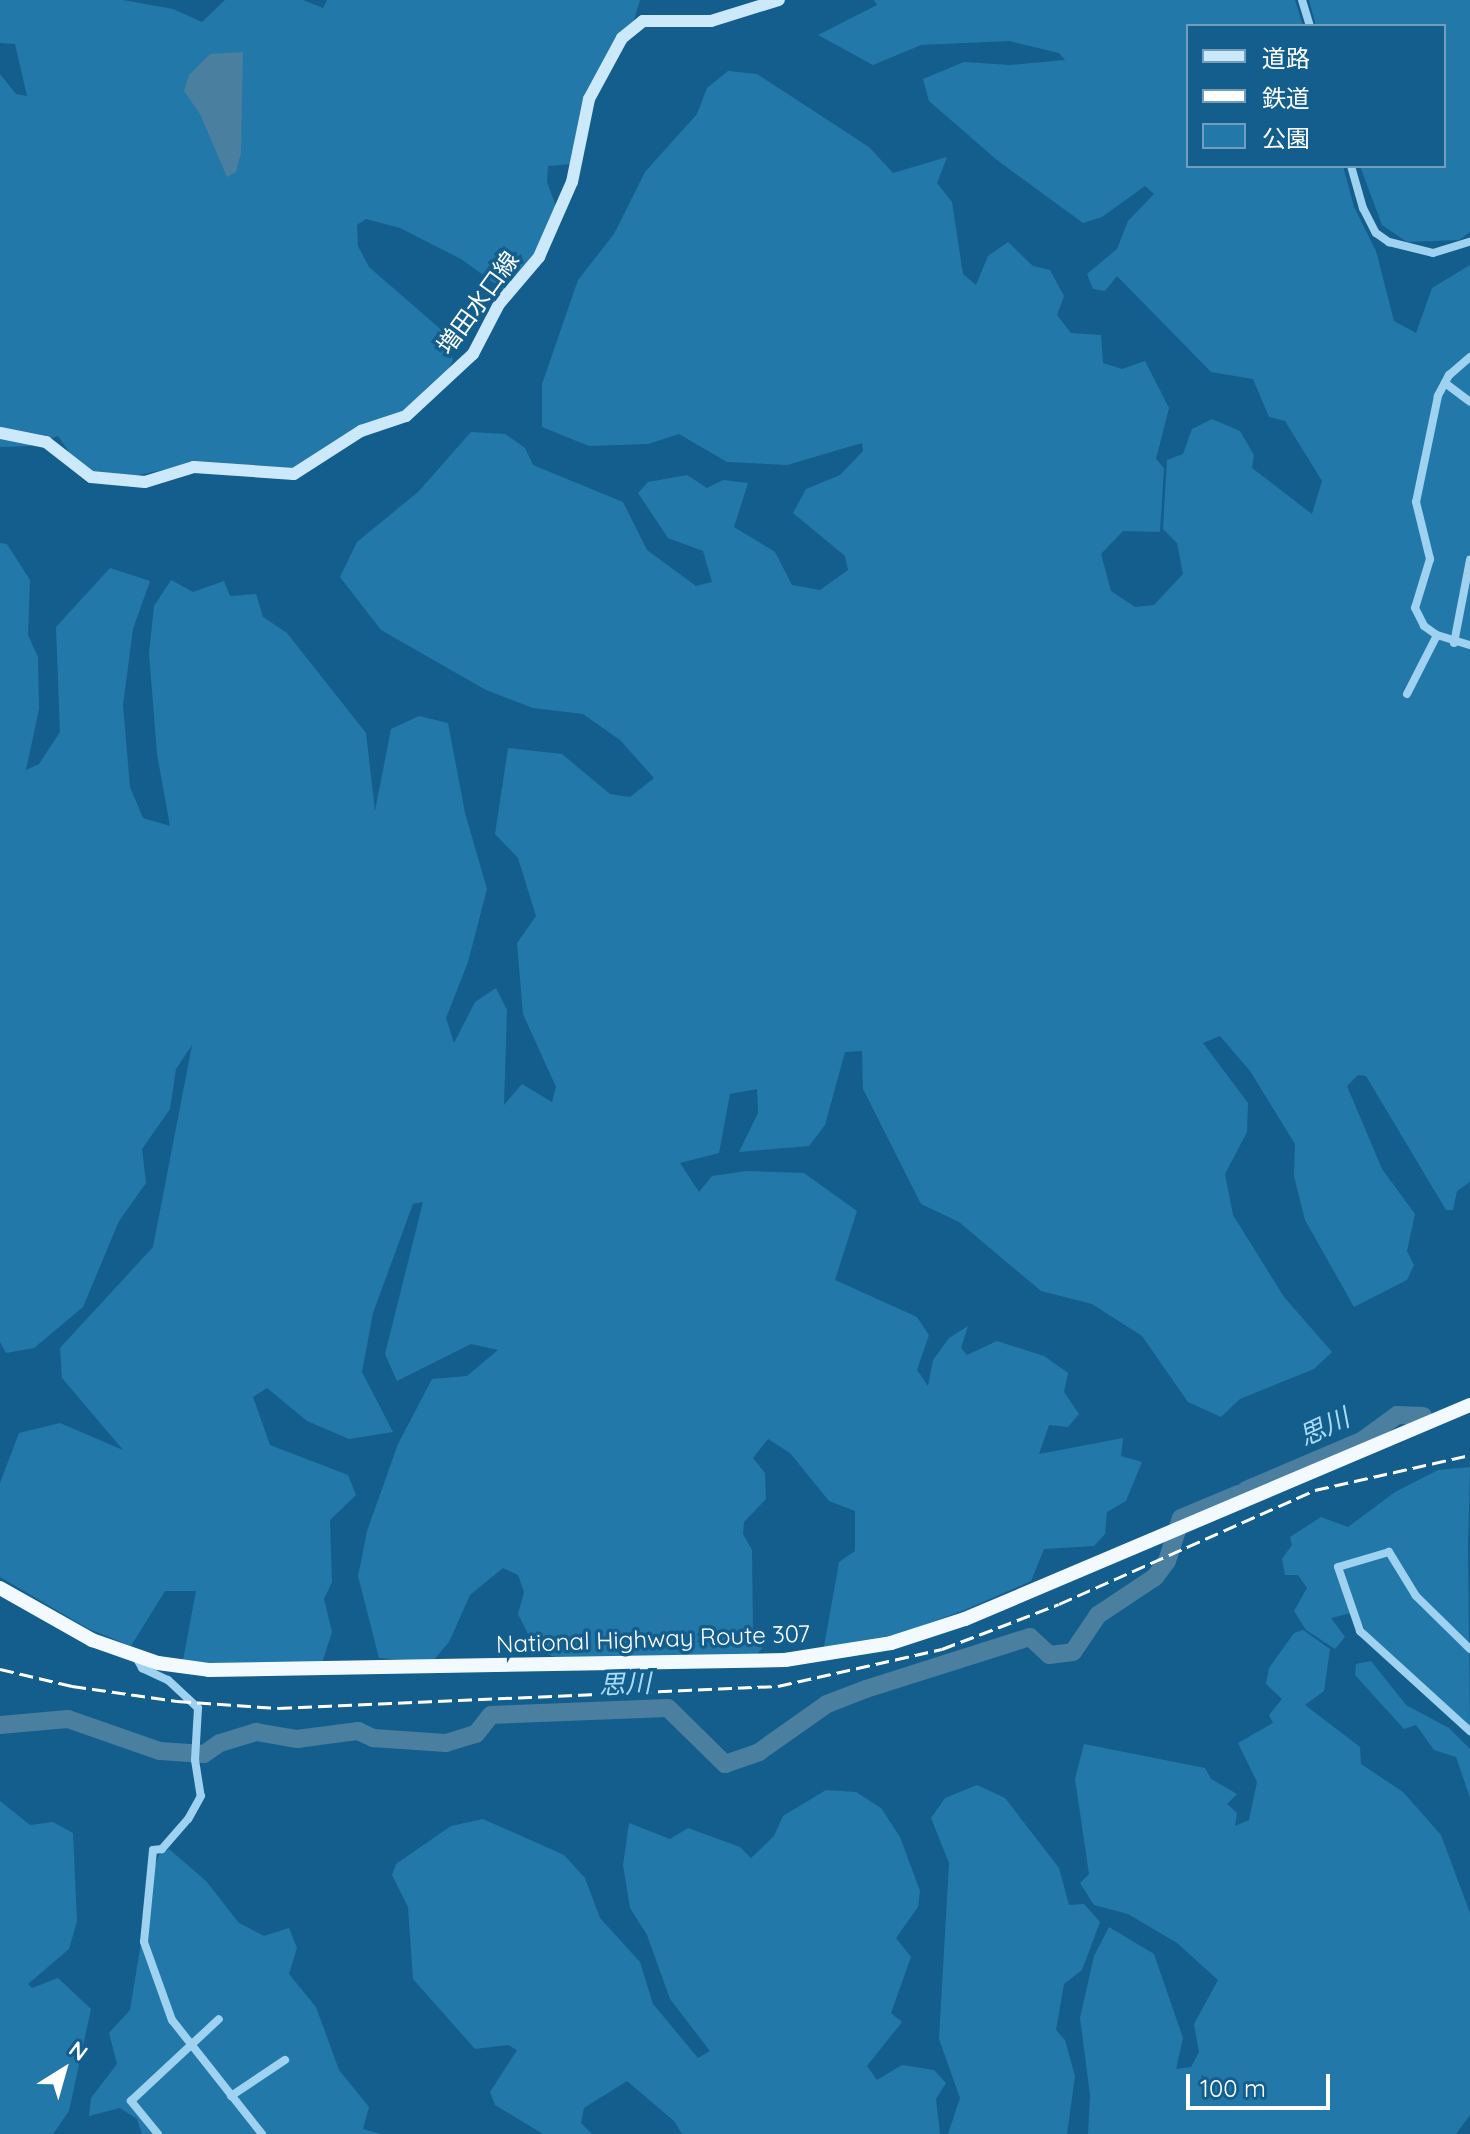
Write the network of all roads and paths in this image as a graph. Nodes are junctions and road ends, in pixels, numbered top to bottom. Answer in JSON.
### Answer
{"nodes":[{"id":1,"x":779,"y":0,"type":"edge"},
{"id":2,"x":1302,"y":0,"type":"edge"},
{"id":3,"x":1309,"y":24,"type":"edge"},
{"id":4,"x":1352,"y":168,"type":"edge"},
{"id":5,"x":1470,"y":242,"type":"edge"},
{"id":6,"x":1470,"y":357,"type":"edge"},
{"id":7,"x":1445,"y":383,"type":"junction"},
{"id":8,"x":1470,"y":402,"type":"edge"},
{"id":9,"x":0,"y":433,"type":"edge"},
{"id":10,"x":1470,"y":560,"type":"edge"},
{"id":11,"x":1437,"y":635,"type":"junction"},
{"id":12,"x":1454,"y":643,"type":"junction"},
{"id":13,"x":1470,"y":645,"type":"edge"},
{"id":14,"x":1407,"y":694,"type":"dead end"},
{"id":15,"x":1470,"y":1405,"type":"edge"},
{"id":16,"x":0,"y":1588,"type":"edge"},
{"id":17,"x":1470,"y":1649,"type":"edge"},
{"id":18,"x":135,"y":1656,"type":"junction"},
{"id":19,"x":1470,"y":1731,"type":"edge"},
{"id":20,"x":219,"y":2019,"type":"dead end"},
{"id":21,"x":189,"y":2044,"type":"junction"},
{"id":22,"x":285,"y":2060,"type":"dead end"},
{"id":23,"x":231,"y":2096,"type":"junction"},
{"id":24,"x":158,"y":2134,"type":"edge"},
{"id":25,"x":262,"y":2134,"type":"edge"}],
"edges":[{"from":1,"to":9,"type":"main road","name":"増田水口線"},
{"from":2,"to":3,"type":"street"},
{"from":4,"to":5,"type":"street"},
{"from":6,"to":7,"type":"street"},
{"from":7,"to":8,"type":"street"},
{"from":7,"to":11,"type":"street"},
{"from":10,"to":12,"type":"street"},
{"from":11,"to":12,"type":"street"},
{"from":11,"to":14,"type":"street"},
{"from":12,"to":13,"type":"street"},
{"from":15,"to":18,"type":"highway","name":"National Highway Route 307"},
{"from":16,"to":18,"type":"highway","name":"National Highway Route 307"},
{"from":17,"to":19,"type":"street"},
{"from":18,"to":21,"type":"street"},
{"from":20,"to":21,"type":"street"},
{"from":21,"to":23,"type":"street"},
{"from":21,"to":24,"type":"street"},
{"from":22,"to":23,"type":"street"},
{"from":23,"to":25,"type":"street"}]}
